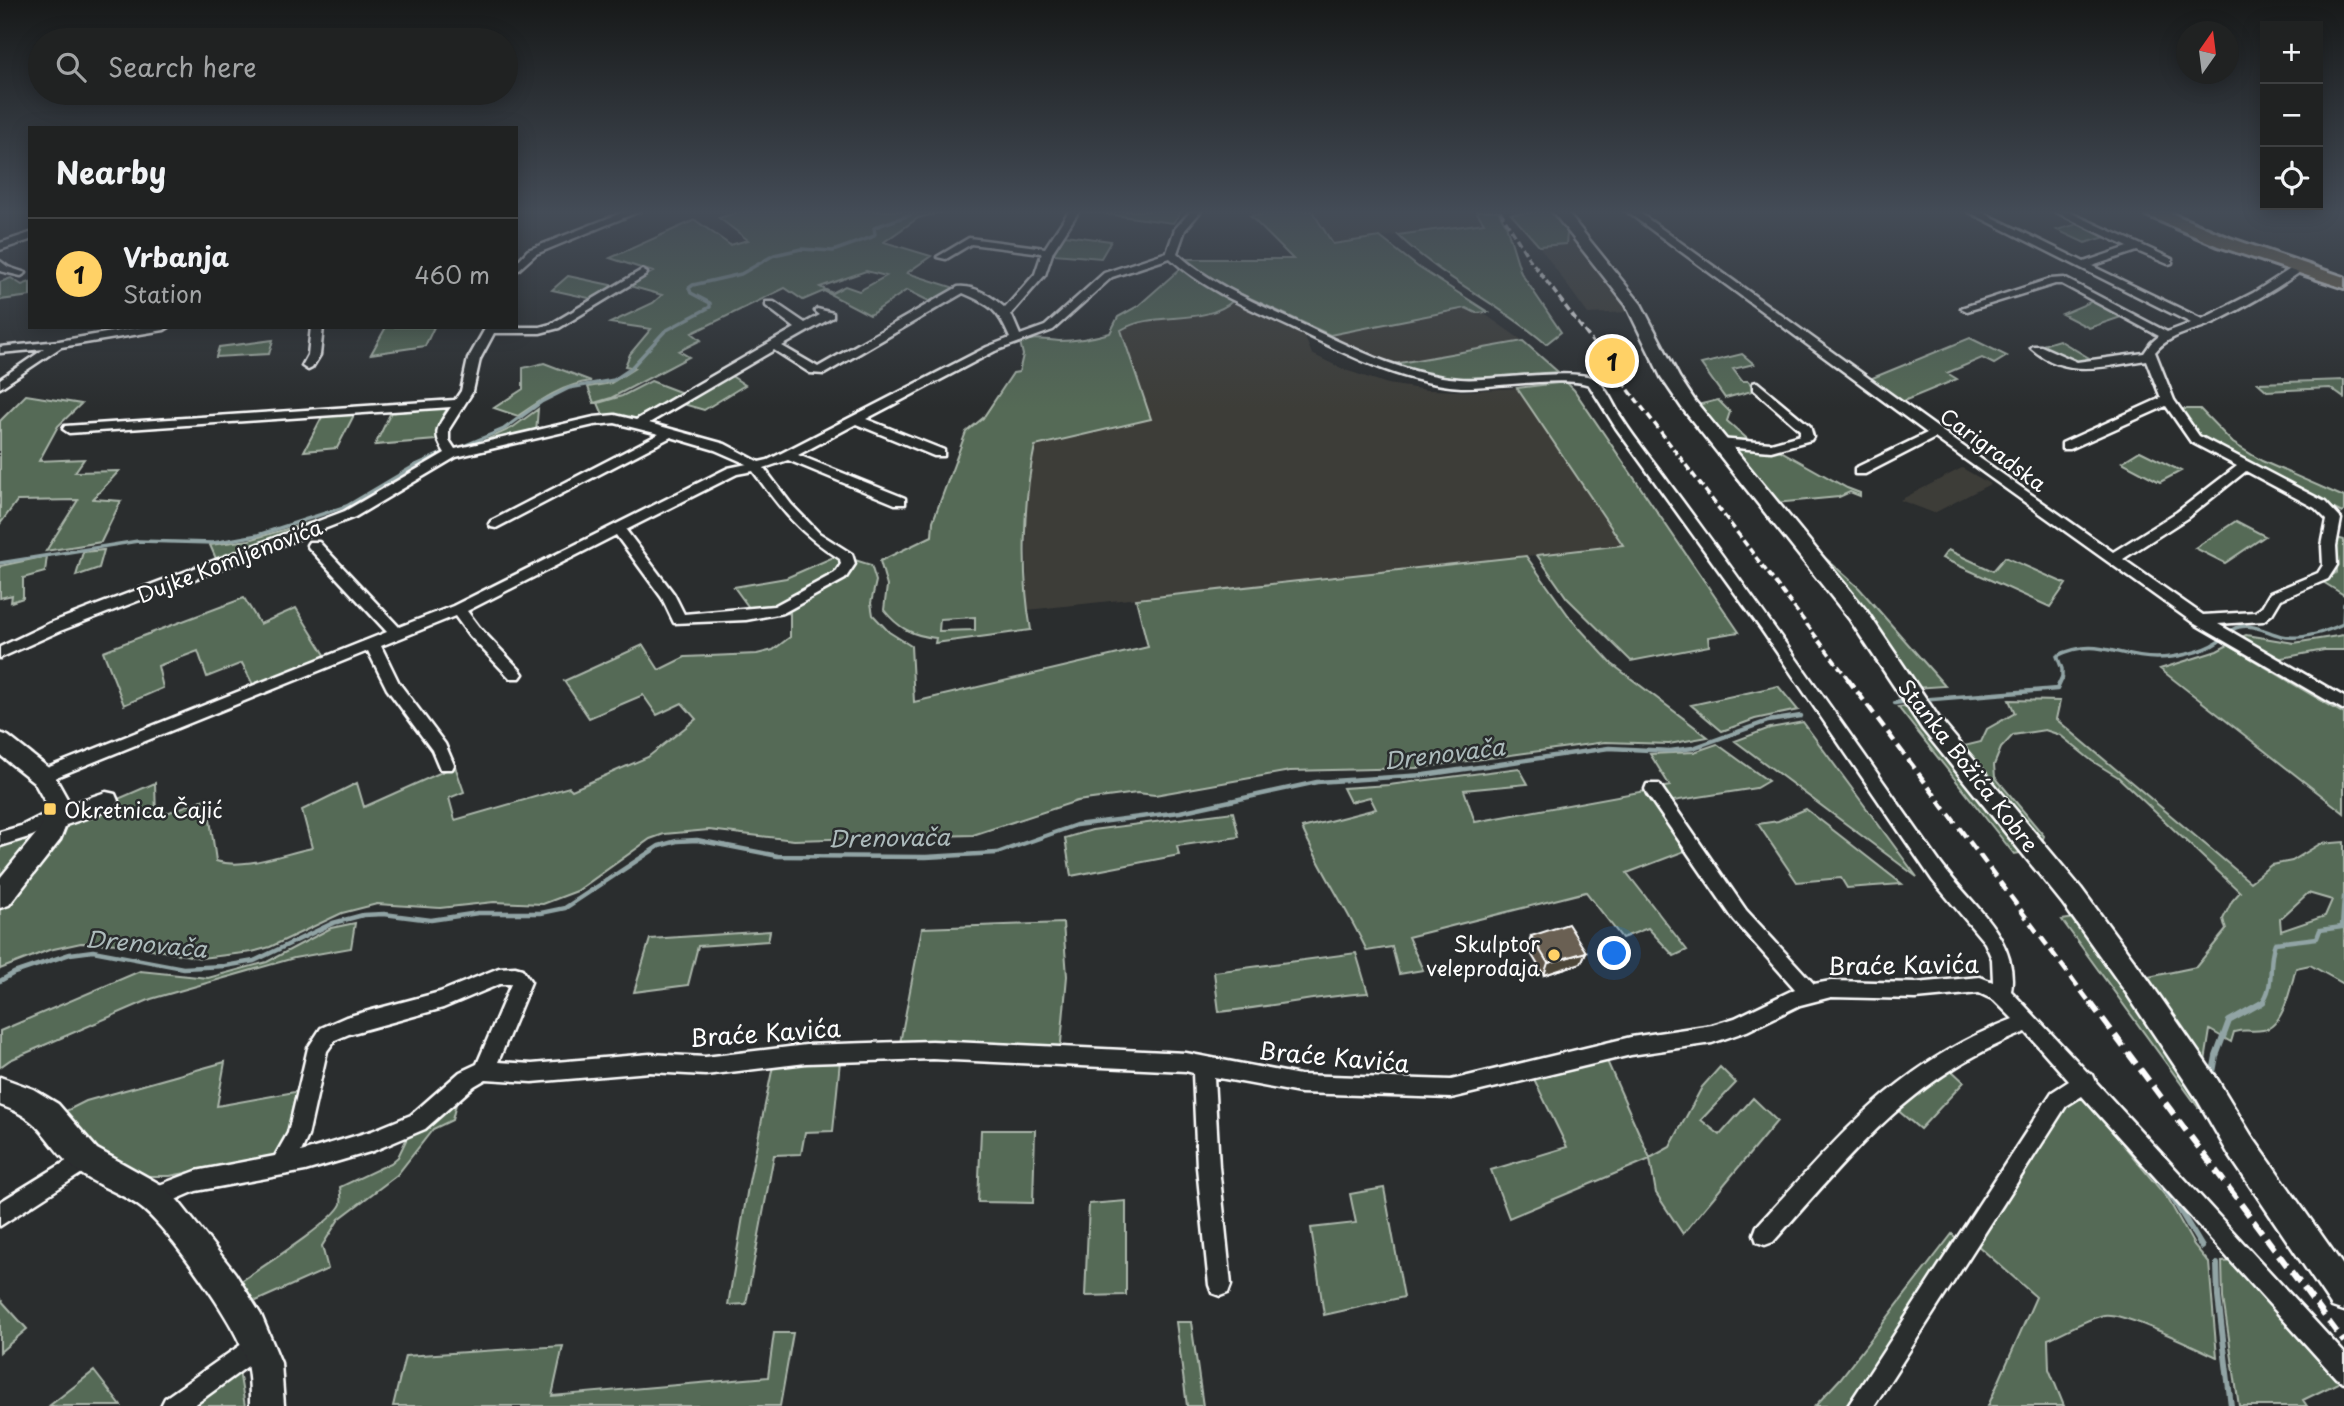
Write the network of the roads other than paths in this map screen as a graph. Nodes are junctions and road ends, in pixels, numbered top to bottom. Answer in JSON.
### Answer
{"nodes":[{"id":1,"x":636,"y":277,"type":"edge"},
{"id":2,"x":1039,"y":277,"type":"edge"},
{"id":3,"x":1106,"y":277,"type":"edge"},
{"id":4,"x":1199,"y":277,"type":"edge"},
{"id":5,"x":1611,"y":277,"type":"edge"},
{"id":6,"x":1721,"y":277,"type":"edge"},
{"id":7,"x":2104,"y":277,"type":"edge"},
{"id":8,"x":2284,"y":277,"type":"edge"},
{"id":9,"x":2327,"y":277,"type":"edge"},
{"id":10,"x":2344,"y":282,"type":"edge"},
{"id":11,"x":770,"y":304,"type":"dead end"},
{"id":12,"x":1967,"y":308,"type":"dead end"},
{"id":13,"x":821,"y":311,"type":"dead end"},
{"id":14,"x":1006,"y":314,"type":"junction"},
{"id":15,"x":2202,"y":324,"type":"junction"},
{"id":16,"x":152,"y":329,"type":"edge"},
{"id":17,"x":317,"y":329,"type":"edge"},
{"id":18,"x":491,"y":329,"type":"edge"},
{"id":19,"x":799,"y":331,"type":"junction"},
{"id":20,"x":2167,"y":336,"type":"junction"},
{"id":21,"x":1017,"y":340,"type":"junction"},
{"id":22,"x":59,"y":344,"type":"junction"},
{"id":23,"x":773,"y":345,"type":"junction"},
{"id":24,"x":2038,"y":348,"type":"dead end"},
{"id":25,"x":0,"y":350,"type":"edge"},
{"id":26,"x":2149,"y":356,"type":"junction"},
{"id":27,"x":308,"y":366,"type":"dead end"},
{"id":28,"x":0,"y":384,"type":"edge"},
{"id":29,"x":1757,"y":386,"type":"dead end"},
{"id":30,"x":2168,"y":400,"type":"junction"},
{"id":31,"x":459,"y":403,"type":"junction"},
{"id":32,"x":855,"y":419,"type":"junction"},
{"id":33,"x":638,"y":424,"type":"junction"},
{"id":34,"x":69,"y":429,"type":"dead end"},
{"id":35,"x":670,"y":433,"type":"junction"},
{"id":36,"x":1936,"y":433,"type":"junction"},
{"id":37,"x":1718,"y":443,"type":"junction"},
{"id":38,"x":2066,"y":446,"type":"dead end"},
{"id":39,"x":939,"y":453,"type":"dead end"},
{"id":40,"x":452,"y":454,"type":"junction"},
{"id":41,"x":787,"y":455,"type":"junction"},
{"id":42,"x":755,"y":465,"type":"junction"},
{"id":43,"x":2245,"y":466,"type":"junction"},
{"id":44,"x":1860,"y":471,"type":"dead end"},
{"id":45,"x":900,"y":501,"type":"dead end"},
{"id":46,"x":496,"y":524,"type":"dead end"},
{"id":47,"x":618,"y":529,"type":"junction"},
{"id":48,"x":314,"y":545,"type":"dead end"},
{"id":49,"x":2112,"y":559,"type":"junction"},
{"id":50,"x":458,"y":609,"type":"junction"},
{"id":51,"x":2206,"y":623,"type":"junction"},
{"id":52,"x":398,"y":635,"type":"junction"},
{"id":53,"x":373,"y":645,"type":"junction"},
{"id":54,"x":0,"y":653,"type":"edge"},
{"id":55,"x":515,"y":674,"type":"dead end"},
{"id":56,"x":2344,"y":704,"type":"edge"},
{"id":57,"x":0,"y":742,"type":"edge"},
{"id":58,"x":446,"y":765,"type":"dead end"},
{"id":59,"x":43,"y":776,"type":"junction"},
{"id":60,"x":1653,"y":789,"type":"dead end"},
{"id":61,"x":106,"y":801,"type":"dead end"},
{"id":62,"x":58,"y":816,"type":"junction"},
{"id":63,"x":0,"y":839,"type":"edge"},
{"id":64,"x":0,"y":897,"type":"edge"},
{"id":65,"x":1810,"y":993,"type":"junction"},
{"id":66,"x":2001,"y":994,"type":"junction"},
{"id":67,"x":2029,"y":1022,"type":"junction"},
{"id":68,"x":1203,"y":1065,"type":"junction"},
{"id":69,"x":484,"y":1070,"type":"junction"},
{"id":70,"x":2085,"y":1083,"type":"junction"},
{"id":71,"x":0,"y":1091,"type":"edge"},
{"id":72,"x":86,"y":1159,"type":"junction"},
{"id":73,"x":282,"y":1165,"type":"junction"},
{"id":74,"x":154,"y":1198,"type":"junction"},
{"id":75,"x":0,"y":1215,"type":"edge"},
{"id":76,"x":1765,"y":1234,"type":"dead end"},
{"id":77,"x":1220,"y":1285,"type":"dead end"},
{"id":78,"x":2344,"y":1295,"type":"edge"},
{"id":79,"x":259,"y":1345,"type":"junction"},
{"id":80,"x":2344,"y":1370,"type":"edge"},
{"id":81,"x":173,"y":1406,"type":"edge"},
{"id":82,"x":267,"y":1406,"type":"edge"},
{"id":83,"x":1860,"y":1406,"type":"edge"}],
"edges":[{"from":1,"to":18,"type":"street"},
{"from":2,"to":14,"type":"street"},
{"from":3,"to":21,"type":"street"},
{"from":4,"to":66,"type":"street"},
{"from":5,"to":37,"type":"street","name":"Stanka Božića Kobre"},
{"from":6,"to":36,"type":"street","name":"Carigradska"},
{"from":7,"to":15,"type":"street"},
{"from":8,"to":15,"type":"street"},
{"from":9,"to":10,"type":"main road"},
{"from":11,"to":19,"type":"street"},
{"from":12,"to":20,"type":"street"},
{"from":13,"to":19,"type":"street"},
{"from":14,"to":21,"type":"street"},
{"from":14,"to":23,"type":"street"},
{"from":15,"to":20,"type":"street"},
{"from":16,"to":22,"type":"street"},
{"from":17,"to":27,"type":"street"},
{"from":18,"to":31,"type":"street"},
{"from":19,"to":23,"type":"street"},
{"from":20,"to":26,"type":"street"},
{"from":21,"to":32,"type":"street"},
{"from":22,"to":25,"type":"street"},
{"from":22,"to":28,"type":"street"},
{"from":23,"to":33,"type":"street"},
{"from":24,"to":26,"type":"street"},
{"from":26,"to":30,"type":"street"},
{"from":29,"to":37,"type":"street"},
{"from":30,"to":38,"type":"street"},
{"from":30,"to":43,"type":"street"},
{"from":31,"to":34,"type":"street"},
{"from":31,"to":40,"type":"street"},
{"from":32,"to":39,"type":"street"},
{"from":32,"to":41,"type":"street"},
{"from":33,"to":35,"type":"street","name":"Dujke Komljenovića"},
{"from":33,"to":40,"type":"street","name":"Dujke Komljenovića"},
{"from":35,"to":42,"type":"street","name":"Dujke Komljenovića"},
{"from":35,"to":46,"type":"street"},
{"from":36,"to":44,"type":"street"},
{"from":36,"to":49,"type":"street","name":"Carigradska"},
{"from":37,"to":78,"type":"street","name":"Stanka Božića Kobre"},
{"from":40,"to":54,"type":"street","name":"Dujke Komljenovića"},
{"from":41,"to":42,"type":"street"},
{"from":41,"to":45,"type":"street"},
{"from":42,"to":47,"type":"street"},
{"from":42,"to":47,"type":"street","name":"Dujke Komljenovića"},
{"from":43,"to":49,"type":"street"},
{"from":43,"to":51,"type":"street"},
{"from":47,"to":50,"type":"street"},
{"from":48,"to":52,"type":"street"},
{"from":49,"to":51,"type":"street","name":"Carigradska"},
{"from":50,"to":52,"type":"street"},
{"from":50,"to":55,"type":"street"},
{"from":51,"to":56,"type":"street","name":"Carigradska"},
{"from":52,"to":53,"type":"street"},
{"from":53,"to":58,"type":"street"},
{"from":53,"to":59,"type":"street"},
{"from":57,"to":59,"type":"street"},
{"from":59,"to":62,"type":"street"},
{"from":60,"to":65,"type":"street"},
{"from":61,"to":62,"type":"street"},
{"from":62,"to":63,"type":"street"},
{"from":62,"to":64,"type":"street"},
{"from":65,"to":66,"type":"street","name":"Braće Kavića"},
{"from":65,"to":68,"type":"street","name":"Braće Kavića"},
{"from":66,"to":67,"type":"street","name":"Braće Kavića"},
{"from":67,"to":70,"type":"street","name":"Braće Kavića"},
{"from":67,"to":76,"type":"street"},
{"from":68,"to":69,"type":"street","name":"Braće Kavića"},
{"from":68,"to":77,"type":"street"},
{"from":69,"to":73,"type":"street"},
{"from":69,"to":73,"type":"street"},
{"from":70,"to":80,"type":"street","name":"Braće Kavića"},
{"from":70,"to":83,"type":"street"},
{"from":71,"to":72,"type":"street"},
{"from":72,"to":74,"type":"street"},
{"from":72,"to":75,"type":"street"},
{"from":73,"to":74,"type":"street"},
{"from":74,"to":79,"type":"street"},
{"from":79,"to":81,"type":"street"},
{"from":79,"to":82,"type":"street"}]}
